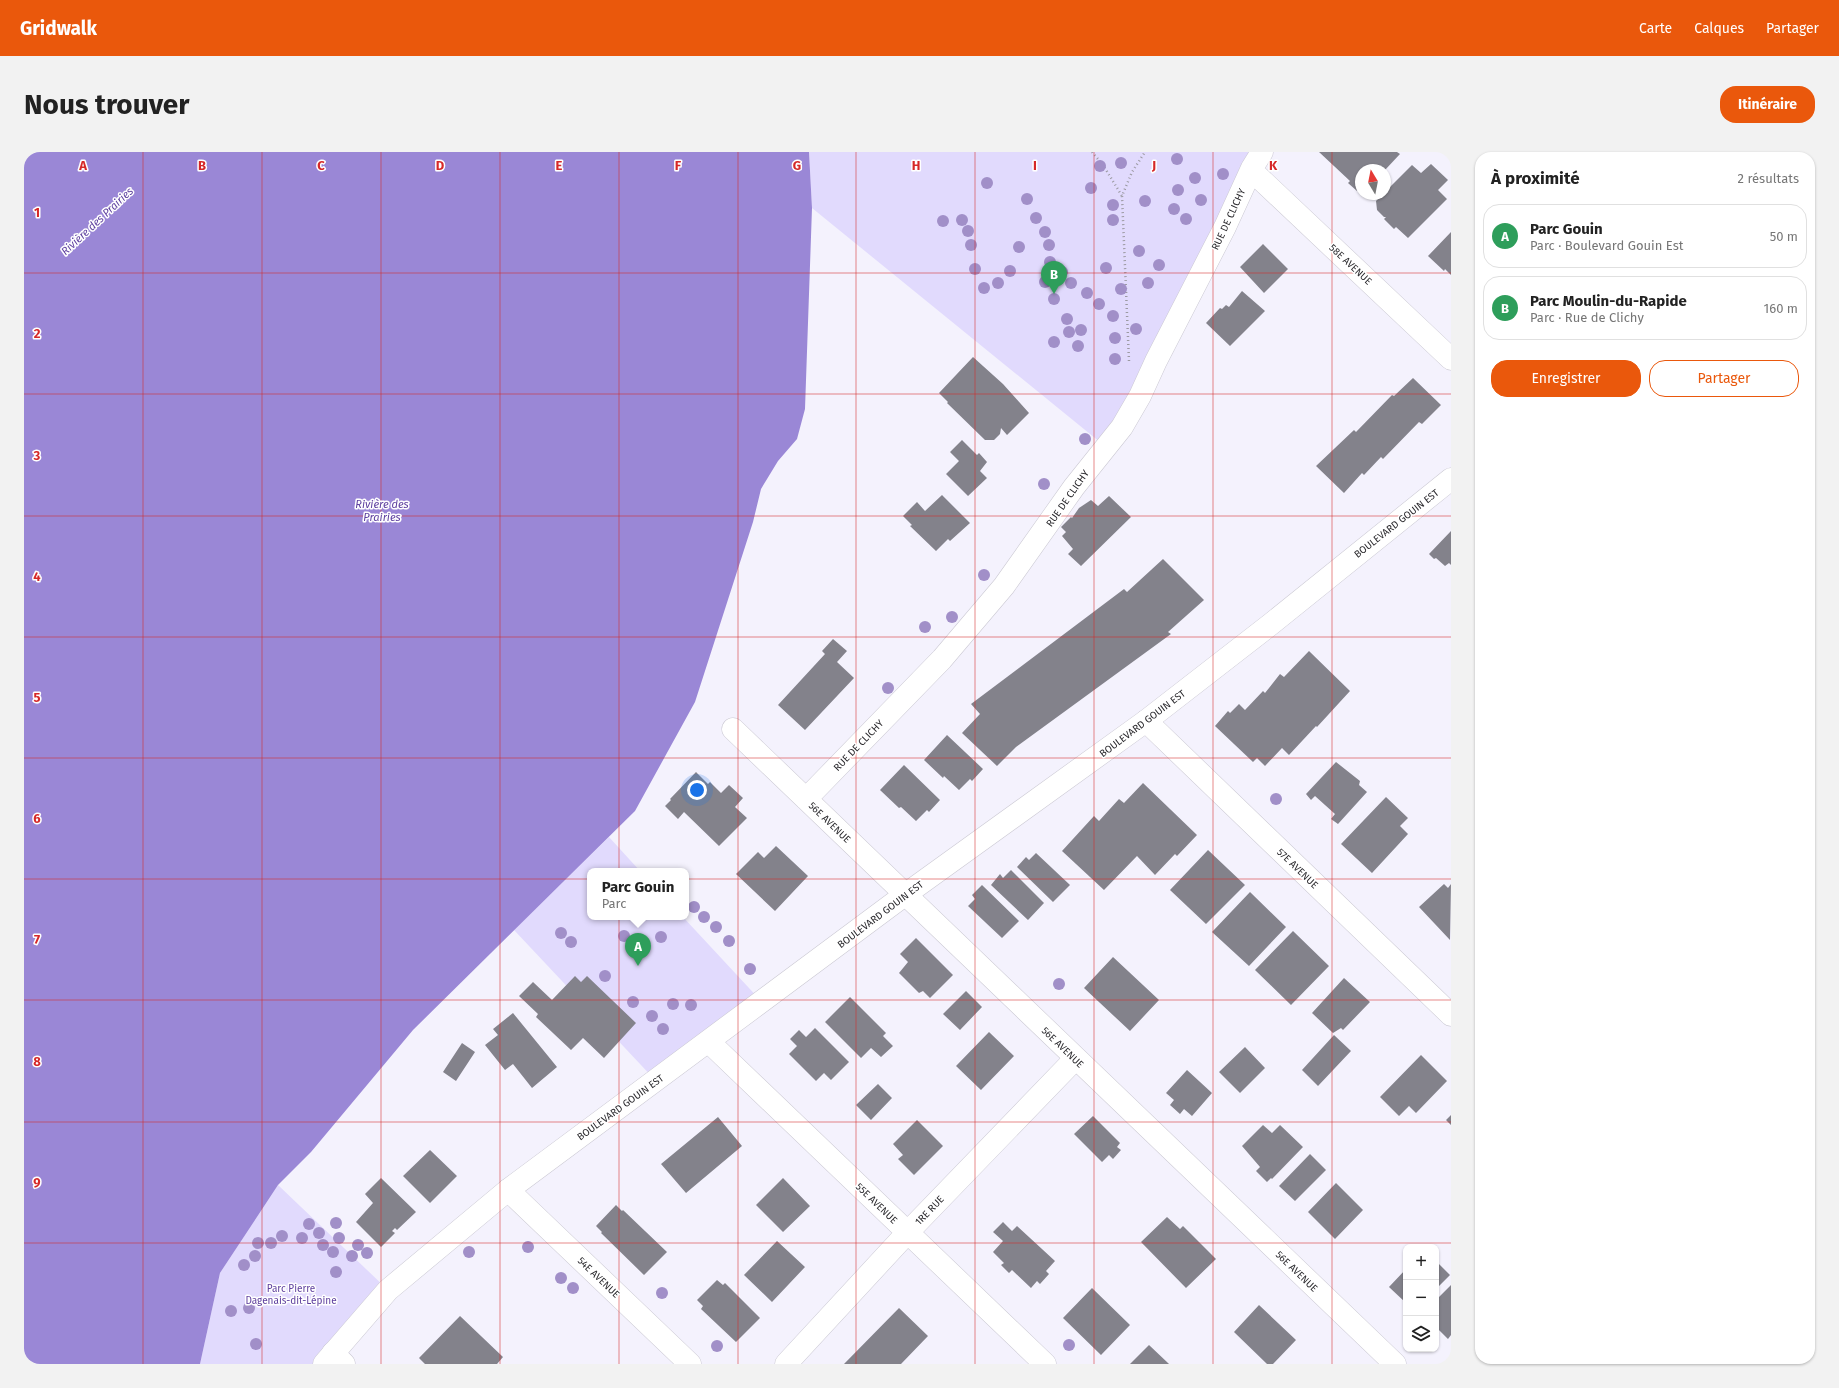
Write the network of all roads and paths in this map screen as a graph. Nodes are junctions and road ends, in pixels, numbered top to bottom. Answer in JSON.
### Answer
{"nodes":[{"id":1,"x":1092,"y":152,"type":"edge"},
{"id":2,"x":1145,"y":152,"type":"edge"},
{"id":3,"x":1262,"y":152,"type":"edge"},
{"id":4,"x":1251,"y":170,"type":"junction"},
{"id":5,"x":1122,"y":196,"type":"junction"},
{"id":6,"x":1451,"y":359,"type":"edge"},
{"id":7,"x":1129,"y":365,"type":"dead end"},
{"id":8,"x":1451,"y":479,"type":"edge"},
{"id":9,"x":1146,"y":722,"type":"junction"},
{"id":10,"x":733,"y":729,"type":"dead end"},
{"id":11,"x":806,"y":799,"type":"junction"},
{"id":12,"x":906,"y":894,"type":"junction"},
{"id":13,"x":1451,"y":1015,"type":"edge"},
{"id":14,"x":709,"y":1042,"type":"junction"},
{"id":15,"x":1075,"y":1059,"type":"junction"},
{"id":16,"x":508,"y":1190,"type":"junction"},
{"id":17,"x":908,"y":1232,"type":"junction"},
{"id":18,"x":333,"y":1360,"type":"edge"},
{"id":19,"x":690,"y":1364,"type":"edge"},
{"id":20,"x":786,"y":1364,"type":"edge"},
{"id":21,"x":1045,"y":1364,"type":"edge"},
{"id":22,"x":1395,"y":1364,"type":"edge"}],
"edges":[{"from":1,"to":5,"type":"path"},
{"from":2,"to":5,"type":"path"},
{"from":3,"to":4,"type":"street","name":"RUE DE CLICHY"},
{"from":4,"to":6,"type":"street","name":"58E AVENUE"},
{"from":4,"to":11,"type":"street","name":"RUE DE CLICHY"},
{"from":5,"to":7,"type":"path"},
{"from":8,"to":9,"type":"street","name":"BOULEVARD GOUIN EST"},
{"from":9,"to":12,"type":"street","name":"BOULEVARD GOUIN EST"},
{"from":9,"to":13,"type":"street","name":"57E AVENUE"},
{"from":10,"to":11,"type":"street","name":"56E AVENUE"},
{"from":11,"to":12,"type":"street","name":"56E AVENUE"},
{"from":12,"to":14,"type":"street","name":"BOULEVARD GOUIN EST"},
{"from":12,"to":15,"type":"street","name":"56E AVENUE"},
{"from":14,"to":16,"type":"street","name":"BOULEVARD GOUIN EST"},
{"from":14,"to":17,"type":"street","name":"55E AVENUE"},
{"from":15,"to":17,"type":"street","name":"1RE RUE"},
{"from":15,"to":22,"type":"street","name":"56E AVENUE"},
{"from":16,"to":18,"type":"street","name":"BOULEVARD GOUIN EST"},
{"from":16,"to":19,"type":"street","name":"54E AVENUE"},
{"from":17,"to":20,"type":"street","name":"1RE RUE"},
{"from":17,"to":21,"type":"street","name":"55E AVENUE"}]}
